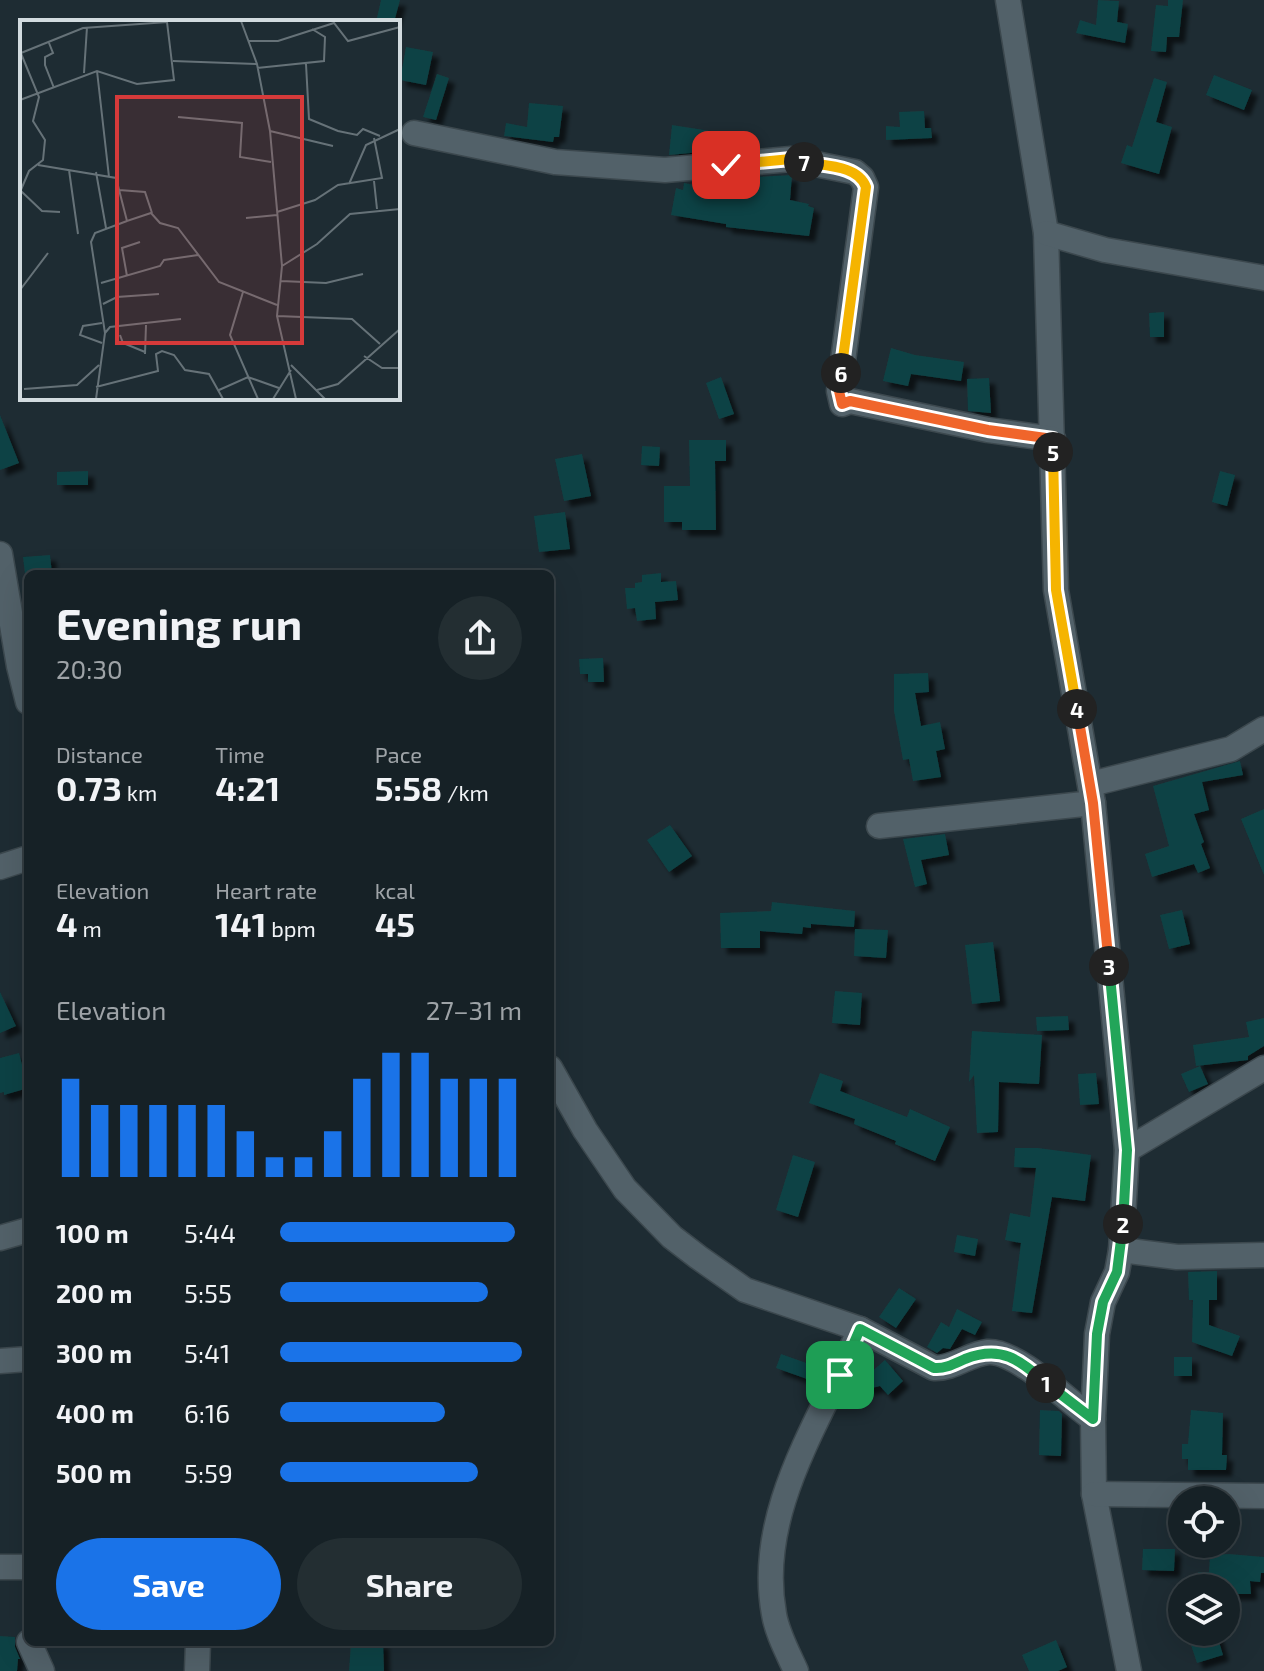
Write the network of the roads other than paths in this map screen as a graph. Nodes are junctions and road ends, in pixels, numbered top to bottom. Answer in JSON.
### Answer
{"nodes":[{"id":1,"x":1008,"y":0,"type":"edge"},
{"id":2,"x":414,"y":133,"type":"dead end"},
{"id":3,"x":1046,"y":233,"type":"junction"},
{"id":4,"x":1264,"y":278,"type":"edge"},
{"id":5,"x":1053,"y":439,"type":"junction"},
{"id":6,"x":0,"y":554,"type":"edge"},
{"id":7,"x":20,"y":632,"type":"edge"},
{"id":8,"x":24,"y":667,"type":"edge"},
{"id":9,"x":1264,"y":729,"type":"edge"},
{"id":10,"x":1092,"y":794,"type":"junction"},
{"id":11,"x":879,"y":826,"type":"dead end"},
{"id":12,"x":24,"y":859,"type":"edge"},
{"id":13,"x":0,"y":867,"type":"edge"},
{"id":14,"x":1264,"y":1068,"type":"edge"},
{"id":15,"x":554,"y":1079,"type":"edge"},
{"id":16,"x":1127,"y":1150,"type":"junction"},
{"id":17,"x":24,"y":1231,"type":"edge"},
{"id":18,"x":0,"y":1238,"type":"edge"},
{"id":19,"x":1121,"y":1250,"type":"junction"},
{"id":20,"x":1264,"y":1255,"type":"edge"},
{"id":21,"x":860,"y":1329,"type":"junction"},
{"id":22,"x":24,"y":1359,"type":"edge"},
{"id":23,"x":0,"y":1361,"type":"edge"},
{"id":24,"x":1093,"y":1419,"type":"junction"},
{"id":25,"x":1094,"y":1494,"type":"junction"},
{"id":26,"x":1264,"y":1496,"type":"edge"},
{"id":27,"x":0,"y":1567,"type":"edge"},
{"id":28,"x":24,"y":1567,"type":"edge"},
{"id":29,"x":31,"y":1646,"type":"edge"},
{"id":30,"x":198,"y":1646,"type":"edge"},
{"id":31,"x":42,"y":1671,"type":"edge"},
{"id":32,"x":197,"y":1671,"type":"edge"},
{"id":33,"x":796,"y":1671,"type":"edge"},
{"id":34,"x":1129,"y":1671,"type":"edge"}],
"edges":[{"from":1,"to":3,"type":"street"},
{"from":2,"to":5,"type":"street"},
{"from":3,"to":4,"type":"street"},
{"from":3,"to":5,"type":"street"},
{"from":5,"to":10,"type":"street"},
{"from":6,"to":7,"type":"street"},
{"from":7,"to":8,"type":"street"},
{"from":9,"to":10,"type":"street"},
{"from":10,"to":11,"type":"street"},
{"from":10,"to":16,"type":"street"},
{"from":12,"to":13,"type":"street"},
{"from":14,"to":16,"type":"street"},
{"from":15,"to":21,"type":"street"},
{"from":16,"to":19,"type":"street"},
{"from":17,"to":18,"type":"street"},
{"from":19,"to":20,"type":"street"},
{"from":19,"to":24,"type":"street"},
{"from":21,"to":24,"type":"street"},
{"from":21,"to":33,"type":"street"},
{"from":22,"to":23,"type":"street"},
{"from":24,"to":25,"type":"street"},
{"from":25,"to":26,"type":"street"},
{"from":25,"to":34,"type":"street"},
{"from":27,"to":28,"type":"street"},
{"from":29,"to":31,"type":"street"},
{"from":30,"to":32,"type":"street"}]}
